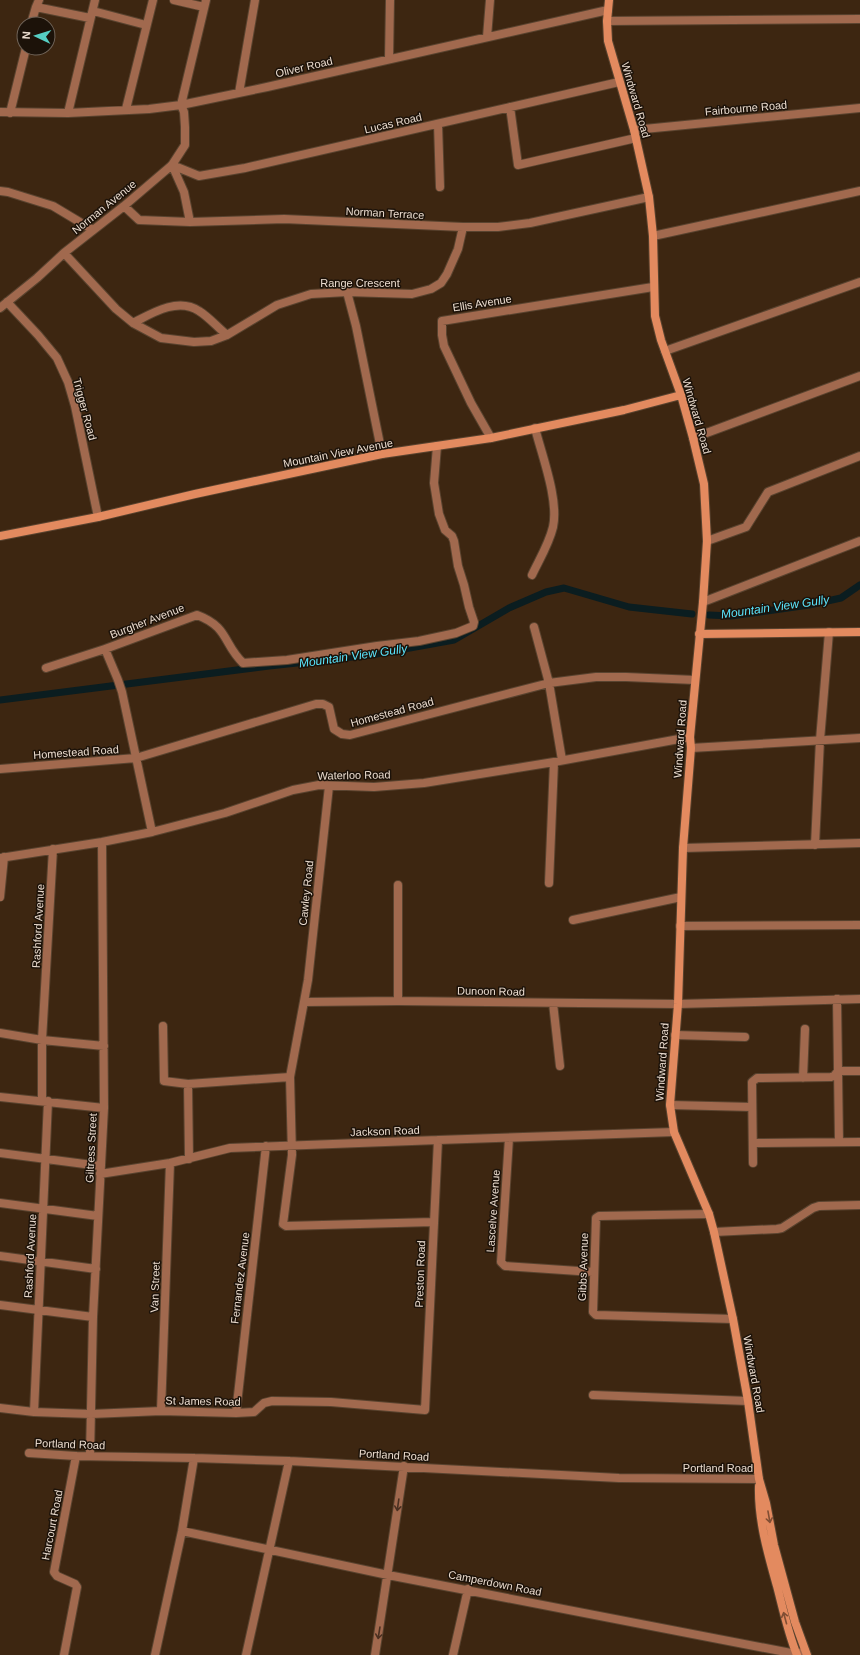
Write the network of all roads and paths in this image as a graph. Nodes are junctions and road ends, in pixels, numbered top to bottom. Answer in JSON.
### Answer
{"nodes":[{"id":1,"x":95,"y":0,"type":"edge"},
{"id":2,"x":153,"y":0,"type":"edge"},
{"id":3,"x":174,"y":0,"type":"edge"},
{"id":4,"x":254,"y":0,"type":"edge"},
{"id":5,"x":390,"y":0,"type":"edge"},
{"id":6,"x":490,"y":0,"type":"edge"},
{"id":7,"x":609,"y":0,"type":"edge"},
{"id":8,"x":37,"y":3,"type":"edge"},
{"id":9,"x":205,"y":3,"type":"edge"},
{"id":10,"x":608,"y":10,"type":"junction"},
{"id":11,"x":91,"y":15,"type":"junction"},
{"id":12,"x":33,"y":16,"type":"edge"},
{"id":13,"x":860,"y":19,"type":"edge"},
{"id":14,"x":607,"y":21,"type":"junction"},
{"id":15,"x":146,"y":25,"type":"junction"},
{"id":16,"x":487,"y":37,"type":"junction"},
{"id":17,"x":24,"y":56,"type":"edge"},
{"id":18,"x":389,"y":59,"type":"junction"},
{"id":19,"x":619,"y":82,"type":"junction"},
{"id":20,"x":239,"y":93,"type":"junction"},
{"id":21,"x":181,"y":105,"type":"junction"},
{"id":22,"x":510,"y":107,"type":"junction"},
{"id":23,"x":860,"y":108,"type":"edge"},
{"id":24,"x":126,"y":109,"type":"junction"},
{"id":25,"x":0,"y":112,"type":"edge"},
{"id":26,"x":10,"y":113,"type":"junction"},
{"id":27,"x":68,"y":113,"type":"junction"},
{"id":28,"x":438,"y":124,"type":"junction"},
{"id":29,"x":634,"y":130,"type":"junction"},
{"id":30,"x":636,"y":138,"type":"junction"},
{"id":31,"x":172,"y":165,"type":"junction"},
{"id":32,"x":440,"y":188,"type":"dead end"},
{"id":33,"x":0,"y":191,"type":"edge"},
{"id":34,"x":860,"y":191,"type":"edge"},
{"id":35,"x":649,"y":197,"type":"junction"},
{"id":36,"x":124,"y":206,"type":"junction"},
{"id":37,"x":190,"y":222,"type":"junction"},
{"id":38,"x":463,"y":227,"type":"junction"},
{"id":39,"x":93,"y":230,"type":"junction"},
{"id":40,"x":653,"y":236,"type":"junction"},
{"id":41,"x":64,"y":253,"type":"junction"},
{"id":42,"x":860,"y":282,"type":"edge"},
{"id":43,"x":653,"y":287,"type":"junction"},
{"id":44,"x":347,"y":292,"type":"junction"},
{"id":45,"x":7,"y":302,"type":"junction"},
{"id":46,"x":0,"y":308,"type":"edge"},
{"id":47,"x":133,"y":323,"type":"junction"},
{"id":48,"x":227,"y":335,"type":"junction"},
{"id":49,"x":665,"y":351,"type":"junction"},
{"id":50,"x":860,"y":376,"type":"edge"},
{"id":51,"x":681,"y":395,"type":"junction"},
{"id":52,"x":535,"y":428,"type":"junction"},
{"id":53,"x":491,"y":438,"type":"junction"},
{"id":54,"x":693,"y":438,"type":"junction"},
{"id":55,"x":437,"y":446,"type":"junction"},
{"id":56,"x":382,"y":454,"type":"junction"},
{"id":57,"x":860,"y":456,"type":"edge"},
{"id":58,"x":98,"y":517,"type":"junction"},
{"id":59,"x":0,"y":536,"type":"edge"},
{"id":60,"x":707,"y":541,"type":"junction"},
{"id":61,"x":860,"y":541,"type":"edge"},
{"id":62,"x":532,"y":575,"type":"dead end"},
{"id":63,"x":703,"y":602,"type":"junction"},
{"id":64,"x":534,"y":627,"type":"dead end"},
{"id":65,"x":829,"y":632,"type":"junction"},
{"id":66,"x":860,"y":632,"type":"edge"},
{"id":67,"x":699,"y":634,"type":"junction"},
{"id":68,"x":105,"y":649,"type":"junction"},
{"id":69,"x":46,"y":668,"type":"dead end"},
{"id":70,"x":695,"y":680,"type":"junction"},
{"id":71,"x":549,"y":683,"type":"junction"},
{"id":72,"x":690,"y":737,"type":"junction"},
{"id":73,"x":860,"y":738,"type":"edge"},
{"id":74,"x":820,"y":740,"type":"junction"},
{"id":75,"x":690,"y":748,"type":"junction"},
{"id":76,"x":136,"y":758,"type":"junction"},
{"id":77,"x":558,"y":761,"type":"junction"},
{"id":78,"x":0,"y":769,"type":"edge"},
{"id":79,"x":329,"y":786,"type":"junction"},
{"id":80,"x":152,"y":832,"type":"junction"},
{"id":81,"x":102,"y":842,"type":"junction"},
{"id":82,"x":860,"y":842,"type":"edge"},
{"id":83,"x":815,"y":845,"type":"junction"},
{"id":84,"x":683,"y":848,"type":"junction"},
{"id":85,"x":53,"y":849,"type":"junction"},
{"id":86,"x":2,"y":857,"type":"edge"},
{"id":87,"x":549,"y":883,"type":"dead end"},
{"id":88,"x":398,"y":885,"type":"dead end"},
{"id":89,"x":0,"y":897,"type":"edge"},
{"id":90,"x":682,"y":897,"type":"junction"},
{"id":91,"x":573,"y":920,"type":"dead end"},
{"id":92,"x":860,"y":925,"type":"edge"},
{"id":93,"x":680,"y":926,"type":"junction"},
{"id":94,"x":837,"y":999,"type":"junction"},
{"id":95,"x":860,"y":999,"type":"edge"},
{"id":96,"x":398,"y":1001,"type":"junction"},
{"id":97,"x":305,"y":1002,"type":"junction"},
{"id":98,"x":553,"y":1003,"type":"junction"},
{"id":99,"x":678,"y":1004,"type":"junction"},
{"id":100,"x":163,"y":1026,"type":"dead end"},
{"id":101,"x":805,"y":1029,"type":"dead end"},
{"id":102,"x":0,"y":1033,"type":"edge"},
{"id":103,"x":675,"y":1034,"type":"junction"},
{"id":104,"x":745,"y":1037,"type":"dead end"},
{"id":105,"x":42,"y":1040,"type":"junction"},
{"id":106,"x":104,"y":1046,"type":"junction"},
{"id":107,"x":560,"y":1066,"type":"dead end"},
{"id":108,"x":838,"y":1071,"type":"junction"},
{"id":109,"x":860,"y":1071,"type":"edge"},
{"id":110,"x":290,"y":1077,"type":"junction"},
{"id":111,"x":803,"y":1078,"type":"junction"},
{"id":112,"x":188,"y":1084,"type":"junction"},
{"id":113,"x":0,"y":1097,"type":"edge"},
{"id":114,"x":45,"y":1101,"type":"junction"},
{"id":115,"x":670,"y":1105,"type":"junction"},
{"id":116,"x":752,"y":1107,"type":"junction"},
{"id":117,"x":104,"y":1108,"type":"junction"},
{"id":118,"x":674,"y":1132,"type":"junction"},
{"id":119,"x":509,"y":1138,"type":"junction"},
{"id":120,"x":438,"y":1140,"type":"junction"},
{"id":121,"x":839,"y":1142,"type":"junction"},
{"id":122,"x":860,"y":1142,"type":"edge"},
{"id":123,"x":753,"y":1143,"type":"junction"},
{"id":124,"x":292,"y":1145,"type":"junction"},
{"id":125,"x":266,"y":1146,"type":"junction"},
{"id":126,"x":0,"y":1153,"type":"edge"},
{"id":127,"x":45,"y":1159,"type":"junction"},
{"id":128,"x":188,"y":1159,"type":"junction"},
{"id":129,"x":753,"y":1162,"type":"dead end"},
{"id":130,"x":170,"y":1163,"type":"junction"},
{"id":131,"x":100,"y":1170,"type":"junction"},
{"id":132,"x":0,"y":1203,"type":"edge"},
{"id":133,"x":860,"y":1205,"type":"edge"},
{"id":134,"x":43,"y":1209,"type":"junction"},
{"id":135,"x":709,"y":1214,"type":"junction"},
{"id":136,"x":98,"y":1216,"type":"junction"},
{"id":137,"x":433,"y":1222,"type":"junction"},
{"id":138,"x":714,"y":1232,"type":"junction"},
{"id":139,"x":0,"y":1256,"type":"edge"},
{"id":140,"x":40,"y":1262,"type":"junction"},
{"id":141,"x":96,"y":1269,"type":"junction"},
{"id":142,"x":593,"y":1272,"type":"junction"},
{"id":143,"x":0,"y":1305,"type":"edge"},
{"id":144,"x":38,"y":1310,"type":"junction"},
{"id":145,"x":93,"y":1317,"type":"junction"},
{"id":146,"x":733,"y":1319,"type":"junction"},
{"id":147,"x":594,"y":1395,"type":"dead end"},
{"id":148,"x":748,"y":1401,"type":"junction"},
{"id":149,"x":0,"y":1408,"type":"edge"},
{"id":150,"x":425,"y":1410,"type":"joint"},
{"id":151,"x":161,"y":1411,"type":"junction"},
{"id":152,"x":34,"y":1412,"type":"junction"},
{"id":153,"x":236,"y":1413,"type":"junction"},
{"id":154,"x":91,"y":1414,"type":"junction"},
{"id":155,"x":29,"y":1454,"type":"dead end"},
{"id":156,"x":90,"y":1455,"type":"junction"},
{"id":157,"x":76,"y":1456,"type":"junction"},
{"id":158,"x":194,"y":1458,"type":"junction"},
{"id":159,"x":289,"y":1461,"type":"junction"},
{"id":160,"x":404,"y":1466,"type":"junction"},
{"id":161,"x":759,"y":1479,"type":"junction"},
{"id":162,"x":182,"y":1531,"type":"junction"},
{"id":163,"x":270,"y":1550,"type":"junction"},
{"id":164,"x":388,"y":1575,"type":"junction"},
{"id":165,"x":468,"y":1589,"type":"junction"},
{"id":166,"x":806,"y":1653,"type":"edge"},
{"id":167,"x":796,"y":1654,"type":"edge"},
{"id":168,"x":64,"y":1655,"type":"edge"},
{"id":169,"x":154,"y":1655,"type":"edge"},
{"id":170,"x":246,"y":1655,"type":"edge"},
{"id":171,"x":375,"y":1655,"type":"edge"},
{"id":172,"x":453,"y":1655,"type":"edge"}],
"edges":[{"from":1,"to":11,"type":"street"},
{"from":2,"to":15,"type":"street"},
{"from":3,"to":9,"type":"street"},
{"from":4,"to":20,"type":"street"},
{"from":5,"to":18,"type":"street"},
{"from":6,"to":16,"type":"street"},
{"from":7,"to":10,"type":"main road","name":"Windward Road"},
{"from":8,"to":11,"type":"street"},
{"from":8,"to":12,"type":"street"},
{"from":9,"to":21,"type":"street"},
{"from":10,"to":14,"type":"main road","name":"Windward Road"},
{"from":10,"to":16,"type":"street","name":"Oliver Road"},
{"from":11,"to":15,"type":"street"},
{"from":11,"to":27,"type":"street"},
{"from":13,"to":14,"type":"street"},
{"from":14,"to":19,"type":"main road","name":"Windward Road"},
{"from":15,"to":24,"type":"street"},
{"from":16,"to":18,"type":"street","name":"Oliver Road"},
{"from":17,"to":26,"type":"street"},
{"from":18,"to":20,"type":"street","name":"Oliver Road"},
{"from":19,"to":22,"type":"street","name":"Lucas Road"},
{"from":19,"to":29,"type":"main road","name":"Windward Road"},
{"from":20,"to":21,"type":"street","name":"Oliver Road"},
{"from":21,"to":24,"type":"street","name":"Oliver Road"},
{"from":21,"to":31,"type":"street","name":"Norman Avenue"},
{"from":22,"to":28,"type":"street","name":"Lucas Road"},
{"from":22,"to":30,"type":"street"},
{"from":23,"to":29,"type":"street","name":"Fairbourne Road"},
{"from":24,"to":27,"type":"street","name":"Oliver Road"},
{"from":25,"to":26,"type":"street","name":"Oliver Road"},
{"from":26,"to":27,"type":"street","name":"Oliver Road"},
{"from":28,"to":31,"type":"street","name":"Lucas Road"},
{"from":28,"to":32,"type":"street"},
{"from":29,"to":30,"type":"main road","name":"Windward Road"},
{"from":30,"to":35,"type":"main road","name":"Windward Road"},
{"from":31,"to":36,"type":"street","name":"Norman Avenue"},
{"from":31,"to":37,"type":"street"},
{"from":33,"to":39,"type":"street"},
{"from":34,"to":40,"type":"street"},
{"from":35,"to":38,"type":"street","name":"Norman Terrace"},
{"from":35,"to":40,"type":"main road","name":"Windward Road"},
{"from":36,"to":37,"type":"street","name":"Norman Terrace"},
{"from":36,"to":39,"type":"street","name":"Norman Avenue"},
{"from":37,"to":38,"type":"street","name":"Norman Terrace"},
{"from":38,"to":44,"type":"street","name":"Range Crescent"},
{"from":39,"to":41,"type":"street","name":"Norman Avenue"},
{"from":40,"to":43,"type":"main road","name":"Windward Road"},
{"from":41,"to":45,"type":"street","name":"Norman Avenue"},
{"from":41,"to":47,"type":"street","name":"Range Crescent"},
{"from":42,"to":49,"type":"street"},
{"from":43,"to":49,"type":"main road","name":"Windward Road"},
{"from":43,"to":53,"type":"street","name":"Ellis Avenue"},
{"from":44,"to":48,"type":"street","name":"Range Crescent"},
{"from":44,"to":56,"type":"street"},
{"from":45,"to":46,"type":"street","name":"Norman Avenue"},
{"from":45,"to":58,"type":"street","name":"Trigger Road"},
{"from":47,"to":48,"type":"street","name":"Range Crescent"},
{"from":47,"to":48,"type":"street"},
{"from":49,"to":51,"type":"main road","name":"Windward Road"},
{"from":50,"to":54,"type":"street"},
{"from":51,"to":52,"type":"main road","name":"Mountain View Avenue"},
{"from":51,"to":54,"type":"main road","name":"Windward Road"},
{"from":52,"to":53,"type":"main road","name":"Mountain View Avenue"},
{"from":52,"to":62,"type":"street"},
{"from":53,"to":55,"type":"main road","name":"Mountain View Avenue"},
{"from":54,"to":60,"type":"main road","name":"Windward Road"},
{"from":55,"to":56,"type":"main road","name":"Mountain View Avenue"},
{"from":55,"to":68,"type":"street","name":"Burgher Avenue"},
{"from":56,"to":58,"type":"main road","name":"Mountain View Avenue"},
{"from":57,"to":60,"type":"street"},
{"from":58,"to":59,"type":"main road","name":"Mountain View Avenue"},
{"from":60,"to":63,"type":"main road","name":"Windward Road"},
{"from":61,"to":63,"type":"street"},
{"from":63,"to":67,"type":"main road","name":"Windward Road"},
{"from":64,"to":71,"type":"street"},
{"from":65,"to":66,"type":"main road"},
{"from":65,"to":67,"type":"main road"},
{"from":65,"to":74,"type":"street"},
{"from":67,"to":70,"type":"main road","name":"Windward Road"},
{"from":68,"to":69,"type":"street","name":"Burgher Avenue"},
{"from":68,"to":76,"type":"street"},
{"from":70,"to":71,"type":"street","name":"Homestead Road"},
{"from":70,"to":72,"type":"main road","name":"Windward Road"},
{"from":71,"to":76,"type":"street","name":"Homestead Road"},
{"from":71,"to":77,"type":"street"},
{"from":72,"to":75,"type":"main road","name":"Windward Road"},
{"from":72,"to":77,"type":"street","name":"Waterloo Road"},
{"from":73,"to":74,"type":"street"},
{"from":74,"to":75,"type":"street"},
{"from":74,"to":83,"type":"street"},
{"from":75,"to":84,"type":"main road","name":"Windward Road"},
{"from":76,"to":78,"type":"street","name":"Homestead Road"},
{"from":76,"to":80,"type":"street"},
{"from":77,"to":79,"type":"street","name":"Waterloo Road"},
{"from":77,"to":87,"type":"street"},
{"from":79,"to":80,"type":"street","name":"Waterloo Road"},
{"from":79,"to":97,"type":"street","name":"Cawley Road"},
{"from":80,"to":81,"type":"street","name":"Waterloo Road"},
{"from":81,"to":85,"type":"street","name":"Waterloo Road"},
{"from":81,"to":106,"type":"street","name":"Giltress Street"},
{"from":82,"to":83,"type":"street"},
{"from":83,"to":84,"type":"street"},
{"from":84,"to":90,"type":"main road","name":"Windward Road"},
{"from":85,"to":86,"type":"street","name":"Waterloo Road"},
{"from":85,"to":105,"type":"street","name":"Rashford Avenue"},
{"from":86,"to":89,"type":"street"},
{"from":88,"to":96,"type":"street"},
{"from":90,"to":91,"type":"street"},
{"from":90,"to":93,"type":"main road","name":"Windward Road"},
{"from":92,"to":93,"type":"street"},
{"from":93,"to":99,"type":"main road","name":"Windward Road"},
{"from":94,"to":95,"type":"street","name":"Dunoon Road"},
{"from":94,"to":99,"type":"street","name":"Dunoon Road"},
{"from":94,"to":108,"type":"street"},
{"from":96,"to":97,"type":"street","name":"Dunoon Road"},
{"from":96,"to":98,"type":"street","name":"Dunoon Road"},
{"from":97,"to":110,"type":"street","name":"Cawley Road"},
{"from":98,"to":99,"type":"street","name":"Dunoon Road"},
{"from":98,"to":107,"type":"street"},
{"from":99,"to":103,"type":"main road","name":"Windward Road"},
{"from":100,"to":112,"type":"street"},
{"from":101,"to":111,"type":"street"},
{"from":102,"to":105,"type":"street"},
{"from":103,"to":104,"type":"street"},
{"from":103,"to":115,"type":"main road","name":"Windward Road"},
{"from":105,"to":106,"type":"street"},
{"from":105,"to":114,"type":"street","name":"Rashford Avenue"},
{"from":106,"to":117,"type":"street","name":"Giltress Street"},
{"from":108,"to":109,"type":"street"},
{"from":108,"to":111,"type":"street"},
{"from":108,"to":121,"type":"street"},
{"from":110,"to":112,"type":"street"},
{"from":110,"to":124,"type":"street","name":"Cawley Road"},
{"from":111,"to":116,"type":"street"},
{"from":112,"to":128,"type":"street"},
{"from":113,"to":114,"type":"street"},
{"from":114,"to":117,"type":"street"},
{"from":114,"to":127,"type":"street","name":"Rashford Avenue"},
{"from":115,"to":116,"type":"street"},
{"from":115,"to":118,"type":"main road","name":"Windward Road"},
{"from":116,"to":123,"type":"street"},
{"from":117,"to":131,"type":"street","name":"Giltress Street"},
{"from":118,"to":119,"type":"street","name":"Jackson Road"},
{"from":118,"to":135,"type":"main road","name":"Windward Road"},
{"from":119,"to":120,"type":"street","name":"Jackson Road"},
{"from":119,"to":142,"type":"street","name":"Lascelve Avenue"},
{"from":120,"to":124,"type":"street","name":"Jackson Road"},
{"from":120,"to":137,"type":"street","name":"Preston Road"},
{"from":121,"to":122,"type":"street"},
{"from":121,"to":123,"type":"street"},
{"from":123,"to":129,"type":"street"},
{"from":124,"to":125,"type":"street","name":"Jackson Road"},
{"from":124,"to":137,"type":"street","name":"Cawley Road"},
{"from":125,"to":128,"type":"street","name":"Jackson Road"},
{"from":125,"to":153,"type":"street","name":"Fernandez Avenue"},
{"from":126,"to":127,"type":"street","name":"Jackson Road"},
{"from":127,"to":131,"type":"street","name":"Jackson Road"},
{"from":127,"to":134,"type":"street","name":"Rashford Avenue"},
{"from":128,"to":130,"type":"street","name":"Jackson Road"},
{"from":130,"to":131,"type":"street","name":"Jackson Road"},
{"from":130,"to":151,"type":"street","name":"Van Street"},
{"from":131,"to":136,"type":"street","name":"Giltress Street"},
{"from":132,"to":134,"type":"street"},
{"from":133,"to":138,"type":"street"},
{"from":134,"to":136,"type":"street"},
{"from":134,"to":140,"type":"street","name":"Rashford Avenue"},
{"from":135,"to":138,"type":"main road","name":"Windward Road"},
{"from":135,"to":142,"type":"street","name":"Gibbs Avenue"},
{"from":136,"to":141,"type":"street","name":"Giltress Street"},
{"from":137,"to":150,"type":"street","name":"Preston Road"},
{"from":138,"to":146,"type":"main road","name":"Windward Road"},
{"from":139,"to":140,"type":"street"},
{"from":140,"to":141,"type":"street"},
{"from":140,"to":144,"type":"street","name":"Rashford Avenue"},
{"from":141,"to":145,"type":"street","name":"Giltress Street"},
{"from":142,"to":146,"type":"street","name":"Gibbs Avenue"},
{"from":143,"to":144,"type":"street"},
{"from":144,"to":145,"type":"street"},
{"from":144,"to":152,"type":"street","name":"Rashford Avenue"},
{"from":145,"to":154,"type":"street","name":"Giltress Street"},
{"from":146,"to":148,"type":"main road","name":"Windward Road"},
{"from":147,"to":148,"type":"street"},
{"from":148,"to":161,"type":"main road","name":"Windward Road"},
{"from":149,"to":152,"type":"street","name":"St James Road"},
{"from":150,"to":153,"type":"street","name":"St James Road"},
{"from":151,"to":153,"type":"street","name":"St James Road"},
{"from":151,"to":154,"type":"street","name":"St James Road"},
{"from":152,"to":154,"type":"street","name":"St James Road"},
{"from":154,"to":156,"type":"street","name":"Giltress Street"},
{"from":155,"to":157,"type":"street","name":"Portland Road"},
{"from":156,"to":157,"type":"street","name":"Portland Road"},
{"from":156,"to":158,"type":"street","name":"Portland Road"},
{"from":157,"to":168,"type":"street","name":"Harcourt Road"},
{"from":158,"to":159,"type":"street","name":"Portland Road"},
{"from":158,"to":162,"type":"street"},
{"from":159,"to":160,"type":"street","name":"Portland Road"},
{"from":159,"to":163,"type":"street"},
{"from":160,"to":161,"type":"street","name":"Portland Road"},
{"from":160,"to":164,"type":"street","one_way":true},
{"from":161,"to":166,"type":"main road","name":"Windward Road","one_way":true},
{"from":167,"to":161,"type":"main road","name":"Windward Road","one_way":true},
{"from":162,"to":163,"type":"street","name":"Camperdown Road"},
{"from":162,"to":169,"type":"street"},
{"from":163,"to":164,"type":"street","name":"Camperdown Road"},
{"from":163,"to":170,"type":"street"},
{"from":164,"to":165,"type":"street","name":"Camperdown Road"},
{"from":164,"to":171,"type":"street","one_way":true},
{"from":165,"to":167,"type":"street","name":"Camperdown Road"},
{"from":165,"to":172,"type":"street"},
{"from":166,"to":167,"type":"street","name":"Camperdown Road"}]}
